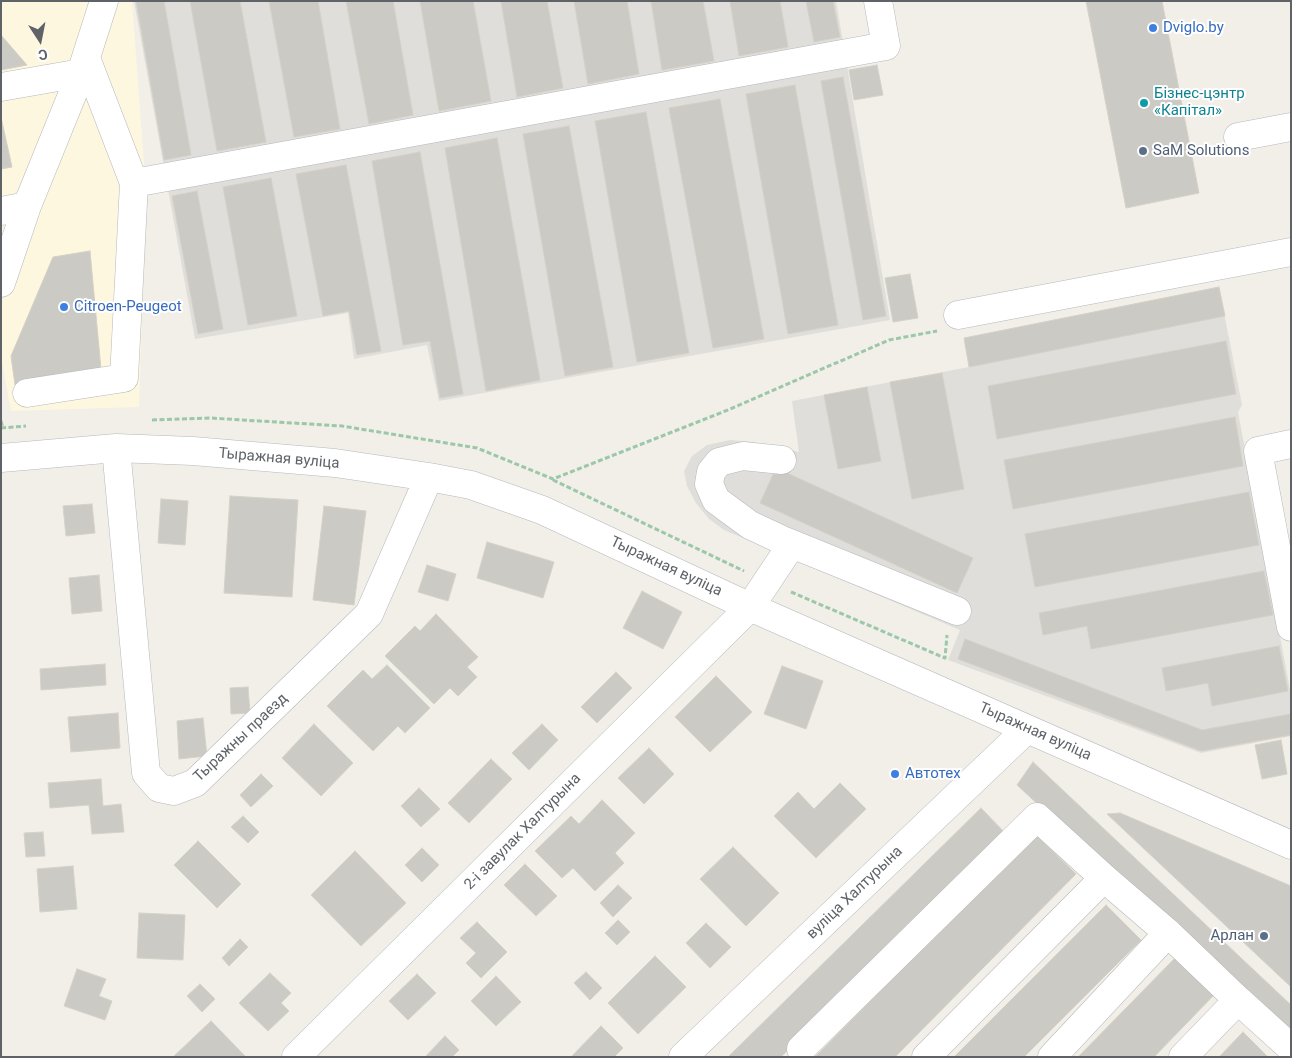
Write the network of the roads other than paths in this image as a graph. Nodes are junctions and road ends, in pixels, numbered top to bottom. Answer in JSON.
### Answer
{"nodes":[{"id":1,"x":104,"y":1,"type":"edge"},
{"id":2,"x":878,"y":1,"type":"edge"},
{"id":3,"x":84,"y":65,"type":"junction"},
{"id":4,"x":5,"y":80,"type":"edge"},
{"id":5,"x":1290,"y":129,"type":"edge"},
{"id":6,"x":1238,"y":137,"type":"dead end"},
{"id":7,"x":134,"y":183,"type":"junction"},
{"id":8,"x":14,"y":209,"type":"edge"},
{"id":9,"x":1291,"y":252,"type":"edge"},
{"id":10,"x":1,"y":283,"type":"edge"},
{"id":11,"x":958,"y":315,"type":"dead end"},
{"id":12,"x":27,"y":394,"type":"dead end"},
{"id":13,"x":1291,"y":444,"type":"edge"},
{"id":14,"x":116,"y":448,"type":"junction"},
{"id":15,"x":1,"y":458,"type":"edge"},
{"id":16,"x":782,"y":460,"type":"dead end"},
{"id":17,"x":429,"y":477,"type":"junction"},
{"id":18,"x":792,"y":544,"type":"junction"},
{"id":19,"x":750,"y":606,"type":"junction"},
{"id":20,"x":952,"y":620,"type":"road end"},
{"id":21,"x":1291,"y":627,"type":"edge"},
{"id":22,"x":1027,"y":729,"type":"junction"},
{"id":23,"x":1291,"y":845,"type":"edge"},
{"id":24,"x":1104,"y":878,"type":"junction"},
{"id":25,"x":1168,"y":933,"type":"junction"},
{"id":26,"x":1238,"y":1000,"type":"junction"},
{"id":27,"x":1291,"y":1048,"type":"edge"},
{"id":28,"x":800,"y":1049,"type":"dead end"},
{"id":29,"x":296,"y":1057,"type":"edge"},
{"id":30,"x":683,"y":1057,"type":"edge"},
{"id":31,"x":926,"y":1057,"type":"edge"},
{"id":32,"x":1052,"y":1057,"type":"edge"},
{"id":33,"x":1182,"y":1057,"type":"edge"}],
"edges":[{"from":1,"to":3,"type":"street"},
{"from":2,"to":7,"type":"street"},
{"from":3,"to":4,"type":"street"},
{"from":3,"to":7,"type":"street"},
{"from":3,"to":8,"type":"street"},
{"from":5,"to":6,"type":"street"},
{"from":7,"to":12,"type":"street"},
{"from":8,"to":10,"type":"street"},
{"from":9,"to":11,"type":"street"},
{"from":13,"to":21,"type":"street"},
{"from":14,"to":15,"type":"street","name":"Тыражная вуліца"},
{"from":14,"to":17,"type":"street","name":"Тыражная вуліца"},
{"from":14,"to":17,"type":"street","name":"Тыражны праезд"},
{"from":16,"to":18,"type":"street"},
{"from":17,"to":19,"type":"street","name":"Тыражная вуліца"},
{"from":18,"to":19,"type":"street","name":"2-і завулак Халтурына"},
{"from":18,"to":20,"type":"street"},
{"from":19,"to":22,"type":"street","name":"Тыражная вуліца"},
{"from":19,"to":29,"type":"street","name":"2-і завулак Халтурына"},
{"from":22,"to":23,"type":"street","name":"Тыражная вуліца"},
{"from":22,"to":30,"type":"street","name":"вуліца Халтурына"},
{"from":24,"to":25,"type":"street"},
{"from":24,"to":28,"type":"street"},
{"from":24,"to":31,"type":"street"},
{"from":25,"to":26,"type":"street"},
{"from":25,"to":32,"type":"street"},
{"from":26,"to":27,"type":"street"},
{"from":26,"to":33,"type":"street"}]}
